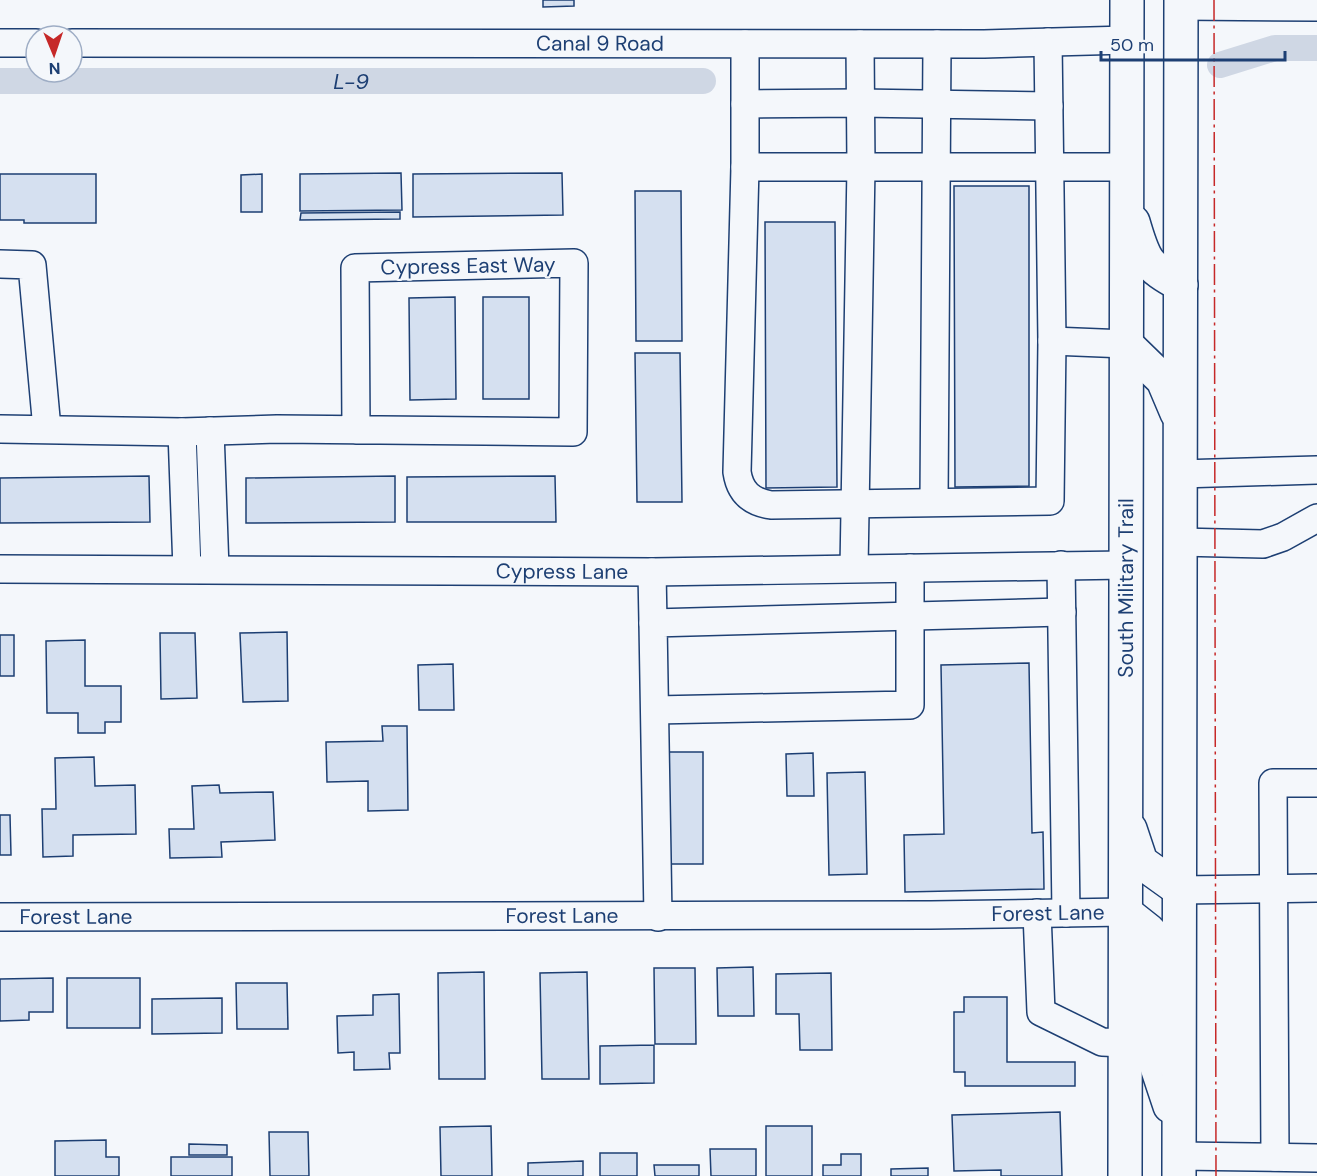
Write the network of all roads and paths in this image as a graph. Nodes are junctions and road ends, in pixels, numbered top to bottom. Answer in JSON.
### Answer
{"nodes":[{"id":1,"x":1127,"y":0,"type":"edge"},
{"id":2,"x":1181,"y":3,"type":"edge"},
{"id":3,"x":1317,"y":7,"type":"edge"},
{"id":4,"x":1127,"y":40,"type":"junction"},
{"id":5,"x":1048,"y":42,"type":"junction"},
{"id":6,"x":0,"y":43,"type":"edge"},
{"id":7,"x":24,"y":43,"type":"edge"},
{"id":8,"x":84,"y":43,"type":"edge"},
{"id":9,"x":745,"y":44,"type":"junction"},
{"id":10,"x":860,"y":44,"type":"junction"},
{"id":11,"x":937,"y":44,"type":"junction"},
{"id":12,"x":860,"y":103,"type":"junction"},
{"id":13,"x":936,"y":104,"type":"junction"},
{"id":14,"x":745,"y":105,"type":"junction"},
{"id":15,"x":1049,"y":106,"type":"junction"},
{"id":16,"x":744,"y":166,"type":"junction"},
{"id":17,"x":861,"y":166,"type":"junction"},
{"id":18,"x":936,"y":166,"type":"junction"},
{"id":19,"x":1050,"y":166,"type":"junction"},
{"id":20,"x":1126,"y":167,"type":"junction"},
{"id":21,"x":1126,"y":201,"type":"junction"},
{"id":22,"x":0,"y":264,"type":"edge"},
{"id":23,"x":1181,"y":285,"type":"junction"},
{"id":24,"x":1052,"y":341,"type":"junction"},
{"id":25,"x":1126,"y":344,"type":"junction"},
{"id":26,"x":1180,"y":420,"type":"junction"},
{"id":27,"x":0,"y":429,"type":"edge"},
{"id":28,"x":47,"y":429,"type":"junction"},
{"id":29,"x":356,"y":430,"type":"junction"},
{"id":30,"x":182,"y":432,"type":"junction"},
{"id":31,"x":210,"y":432,"type":"junction"},
{"id":32,"x":1317,"y":470,"type":"edge"},
{"id":33,"x":1180,"y":474,"type":"junction"},
{"id":34,"x":934,"y":502,"type":"junction"},
{"id":35,"x":855,"y":503,"type":"junction"},
{"id":36,"x":1317,"y":518,"type":"edge"},
{"id":37,"x":1180,"y":542,"type":"junction"},
{"id":38,"x":1126,"y":564,"type":"junction"},
{"id":39,"x":1061,"y":565,"type":"junction"},
{"id":40,"x":854,"y":568,"type":"junction"},
{"id":41,"x":910,"y":568,"type":"junction"},
{"id":42,"x":0,"y":569,"type":"edge"},
{"id":43,"x":187,"y":569,"type":"junction"},
{"id":44,"x":215,"y":569,"type":"junction"},
{"id":45,"x":652,"y":572,"type":"junction"},
{"id":46,"x":1062,"y":612,"type":"junction"},
{"id":47,"x":910,"y":616,"type":"junction"},
{"id":48,"x":653,"y":623,"type":"junction"},
{"id":49,"x":654,"y":710,"type":"junction"},
{"id":50,"x":1317,"y":783,"type":"edge"},
{"id":51,"x":1125,"y":816,"type":"junction"},
{"id":52,"x":1317,"y":888,"type":"edge"},
{"id":53,"x":1273,"y":889,"type":"junction"},
{"id":54,"x":1180,"y":890,"type":"junction"},
{"id":55,"x":1125,"y":912,"type":"junction"},
{"id":56,"x":1037,"y":913,"type":"junction"},
{"id":57,"x":1066,"y":913,"type":"junction"},
{"id":58,"x":658,"y":916,"type":"junction"},
{"id":59,"x":0,"y":917,"type":"edge"},
{"id":60,"x":1125,"y":1043,"type":"junction"},
{"id":61,"x":1179,"y":1156,"type":"edge"},
{"id":62,"x":1275,"y":1157,"type":"junction"},
{"id":63,"x":1317,"y":1158,"type":"edge"},
{"id":64,"x":1125,"y":1176,"type":"edge"}],
"edges":[{"from":1,"to":4,"type":"main road","name":"South Military Trail"},
{"from":2,"to":3,"type":"street"},
{"from":2,"to":23,"type":"main road"},
{"from":4,"to":5,"type":"street","name":"Canal 9 Road"},
{"from":4,"to":20,"type":"main road","name":"South Military Trail"},
{"from":5,"to":11,"type":"street","name":"Canal 9 Road"},
{"from":5,"to":15,"type":"street"},
{"from":6,"to":7,"type":"street"},
{"from":8,"to":9,"type":"street","name":"Canal 9 Road"},
{"from":9,"to":10,"type":"street","name":"Canal 9 Road"},
{"from":9,"to":14,"type":"street"},
{"from":10,"to":11,"type":"street","name":"Canal 9 Road"},
{"from":10,"to":12,"type":"street"},
{"from":11,"to":13,"type":"street"},
{"from":12,"to":13,"type":"street"},
{"from":12,"to":14,"type":"street"},
{"from":12,"to":17,"type":"street"},
{"from":13,"to":15,"type":"street"},
{"from":13,"to":18,"type":"street"},
{"from":14,"to":16,"type":"street"},
{"from":15,"to":19,"type":"street"},
{"from":16,"to":17,"type":"street"},
{"from":16,"to":35,"type":"street"},
{"from":17,"to":18,"type":"street"},
{"from":17,"to":35,"type":"street"},
{"from":18,"to":19,"type":"street"},
{"from":18,"to":34,"type":"street"},
{"from":19,"to":20,"type":"street"},
{"from":19,"to":24,"type":"street"},
{"from":20,"to":21,"type":"main road","name":"South Military Trail"},
{"from":21,"to":23,"type":"main road"},
{"from":21,"to":25,"type":"main road","name":"South Military Trail"},
{"from":22,"to":28,"type":"street"},
{"from":23,"to":26,"type":"main road"},
{"from":24,"to":25,"type":"street"},
{"from":24,"to":34,"type":"street"},
{"from":25,"to":26,"type":"main road"},
{"from":25,"to":38,"type":"main road","name":"South Military Trail"},
{"from":26,"to":33,"type":"main road"},
{"from":27,"to":28,"type":"street","name":"Cypress East Way"},
{"from":28,"to":30,"type":"street","name":"Cypress East Way"},
{"from":29,"to":29,"type":"street","name":"Cypress East Way"},
{"from":29,"to":31,"type":"street","name":"Cypress East Way"},
{"from":30,"to":31,"type":"street","name":"Cypress East Way"},
{"from":30,"to":43,"type":"street"},
{"from":31,"to":44,"type":"street"},
{"from":32,"to":33,"type":"street"},
{"from":33,"to":37,"type":"main road"},
{"from":34,"to":35,"type":"street"},
{"from":35,"to":40,"type":"street"},
{"from":36,"to":37,"type":"street"},
{"from":37,"to":54,"type":"main road"},
{"from":38,"to":39,"type":"street","name":"Cypress Lane"},
{"from":38,"to":51,"type":"main road","name":"South Military Trail"},
{"from":39,"to":41,"type":"street","name":"Cypress Lane"},
{"from":39,"to":46,"type":"street"},
{"from":40,"to":41,"type":"street","name":"Cypress Lane"},
{"from":40,"to":45,"type":"street","name":"Cypress Lane"},
{"from":41,"to":47,"type":"street"},
{"from":42,"to":43,"type":"street","name":"Cypress Lane"},
{"from":43,"to":44,"type":"street","name":"Cypress Lane"},
{"from":44,"to":45,"type":"street","name":"Cypress Lane"},
{"from":45,"to":48,"type":"street"},
{"from":46,"to":47,"type":"street"},
{"from":46,"to":57,"type":"street"},
{"from":47,"to":48,"type":"street"},
{"from":47,"to":49,"type":"street"},
{"from":48,"to":49,"type":"street"},
{"from":49,"to":58,"type":"street"},
{"from":50,"to":53,"type":"street"},
{"from":51,"to":54,"type":"main road"},
{"from":51,"to":55,"type":"main road","name":"South Military Trail"},
{"from":52,"to":53,"type":"street"},
{"from":53,"to":54,"type":"street"},
{"from":53,"to":62,"type":"street"},
{"from":54,"to":61,"type":"main road"},
{"from":55,"to":57,"type":"street","name":"Forest Lane"},
{"from":55,"to":60,"type":"main road","name":"South Military Trail"},
{"from":55,"to":61,"type":"main road"},
{"from":56,"to":57,"type":"street","name":"Forest Lane"},
{"from":56,"to":58,"type":"street","name":"Forest Lane"},
{"from":56,"to":60,"type":"street"},
{"from":58,"to":59,"type":"street","name":"Forest Lane"},
{"from":60,"to":64,"type":"main road","name":"South Military Trail"},
{"from":61,"to":62,"type":"street"},
{"from":62,"to":63,"type":"street"}]}
